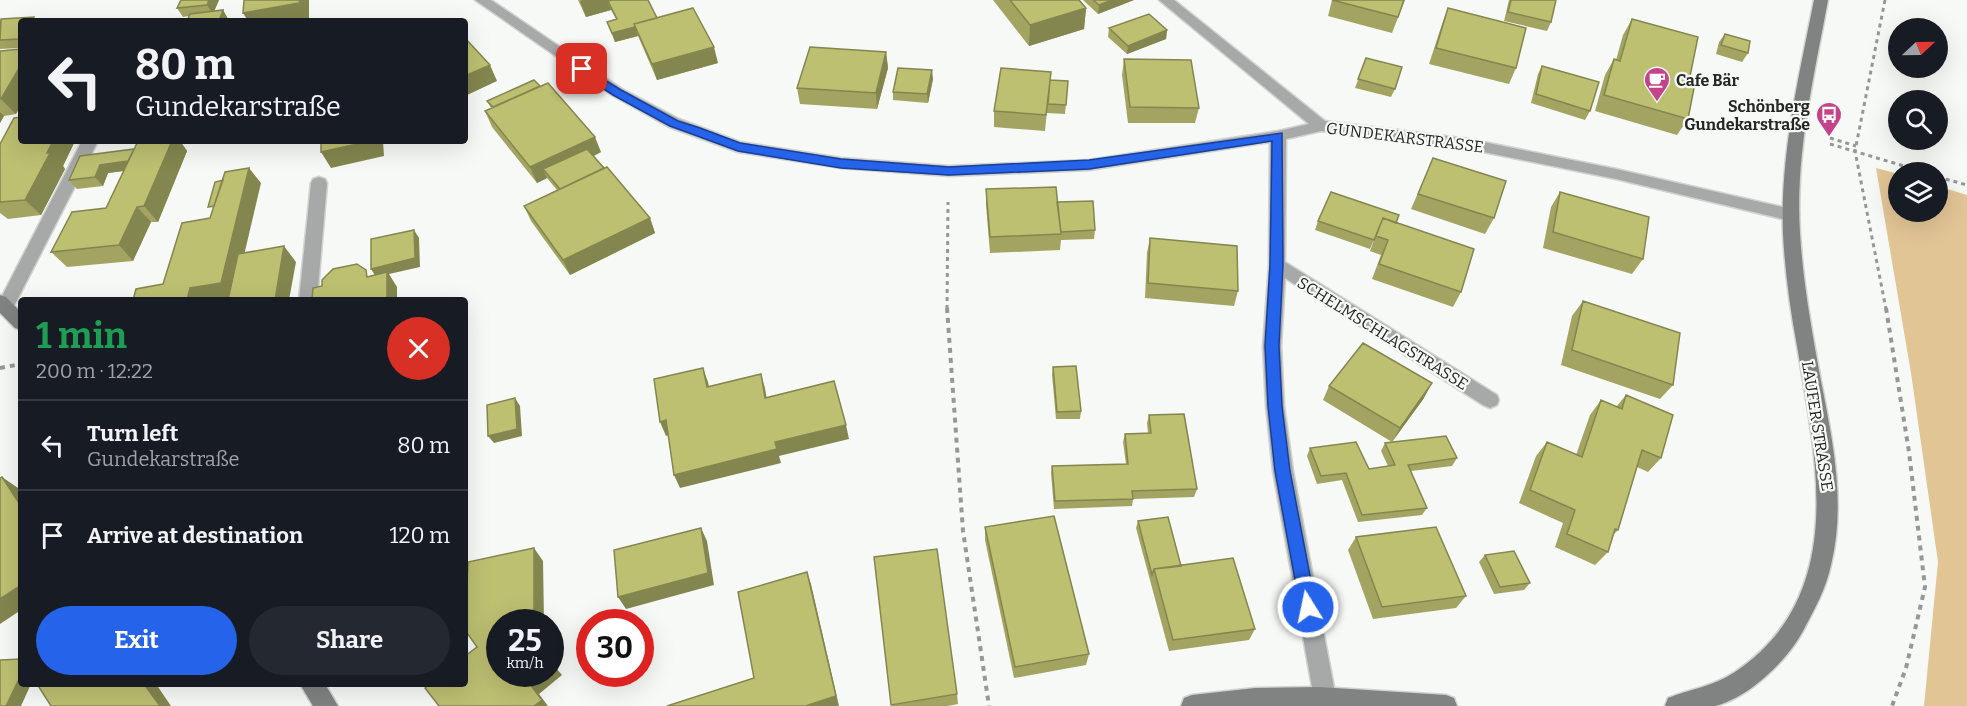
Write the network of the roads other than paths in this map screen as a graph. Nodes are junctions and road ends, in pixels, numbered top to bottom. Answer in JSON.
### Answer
{"nodes":[{"id":1,"x":482,"y":0,"type":"edge"},
{"id":2,"x":1166,"y":0,"type":"edge"},
{"id":3,"x":1821,"y":0,"type":"edge"},
{"id":4,"x":1321,"y":126,"type":"junction"},
{"id":5,"x":1278,"y":136,"type":"junction"},
{"id":6,"x":88,"y":144,"type":"edge"},
{"id":7,"x":319,"y":183,"type":"dead end"},
{"id":8,"x":1791,"y":215,"type":"junction"},
{"id":9,"x":1276,"y":265,"type":"junction"},
{"id":10,"x":308,"y":297,"type":"edge"},
{"id":11,"x":2,"y":304,"type":"edge"},
{"id":12,"x":18,"y":319,"type":"edge"},
{"id":13,"x":1490,"y":400,"type":"dead end"},
{"id":14,"x":1325,"y":698,"type":"junction"},
{"id":15,"x":1192,"y":706,"type":"edge"},
{"id":16,"x":1446,"y":706,"type":"edge"},
{"id":17,"x":1676,"y":706,"type":"edge"}],
"edges":[{"from":1,"to":5,"type":"street","name":"GUNDEKARSTRASSE"},
{"from":2,"to":4,"type":"street"},
{"from":3,"to":8,"type":"street","name":"LAUFER STRASSE"},
{"from":4,"to":5,"type":"street","name":"GUNDEKARSTRASSE"},
{"from":4,"to":8,"type":"street","name":"GUNDEKARSTRASSE"},
{"from":5,"to":9,"type":"street","name":"SCHELMSCHLAGSTRASSE"},
{"from":6,"to":11,"type":"street"},
{"from":7,"to":10,"type":"street"},
{"from":8,"to":17,"type":"street","name":"LAUFER STRASSE"},
{"from":9,"to":13,"type":"street","name":"SCHELMSCHLAGSTRASSE"},
{"from":9,"to":14,"type":"street","name":"SCHELMSCHLAGSTRASSE"},
{"from":11,"to":12,"type":"street"},
{"from":14,"to":15,"type":"street"},
{"from":14,"to":16,"type":"street"}]}
